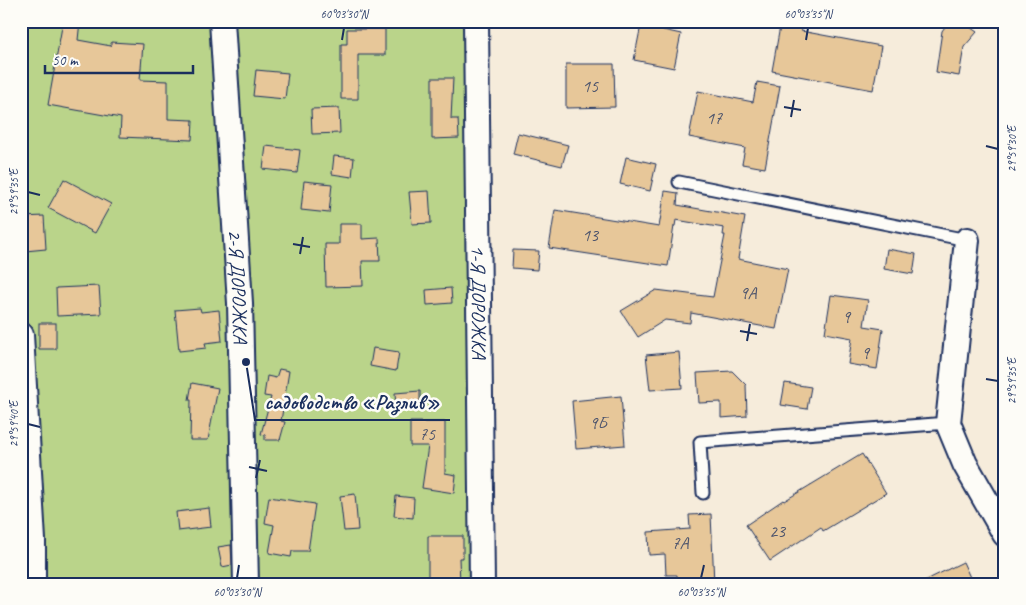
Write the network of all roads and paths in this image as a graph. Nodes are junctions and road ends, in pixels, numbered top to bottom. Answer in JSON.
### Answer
{"nodes":[{"id":1,"x":222,"y":21,"type":"edge"},
{"id":2,"x":476,"y":21,"type":"edge"},
{"id":3,"x":679,"y":182,"type":"dead end"},
{"id":4,"x":967,"y":240,"type":"joint"},
{"id":5,"x":21,"y":335,"type":"edge"},
{"id":6,"x":948,"y":423,"type":"junction"},
{"id":7,"x":704,"y":493,"type":"dead end"},
{"id":8,"x":1005,"y":534,"type":"edge"},
{"id":9,"x":33,"y":584,"type":"edge"},
{"id":10,"x":246,"y":584,"type":"edge"},
{"id":11,"x":482,"y":584,"type":"edge"}],
"edges":[{"from":1,"to":10,"type":"street","name":"2-Я ДОРОЖКА"},
{"from":2,"to":11,"type":"street","name":"1-Я ДОРОЖКА"},
{"from":3,"to":4,"type":"lane"},
{"from":4,"to":6,"type":"street"},
{"from":5,"to":9,"type":"street"},
{"from":6,"to":7,"type":"lane"},
{"from":6,"to":8,"type":"street"}]}
